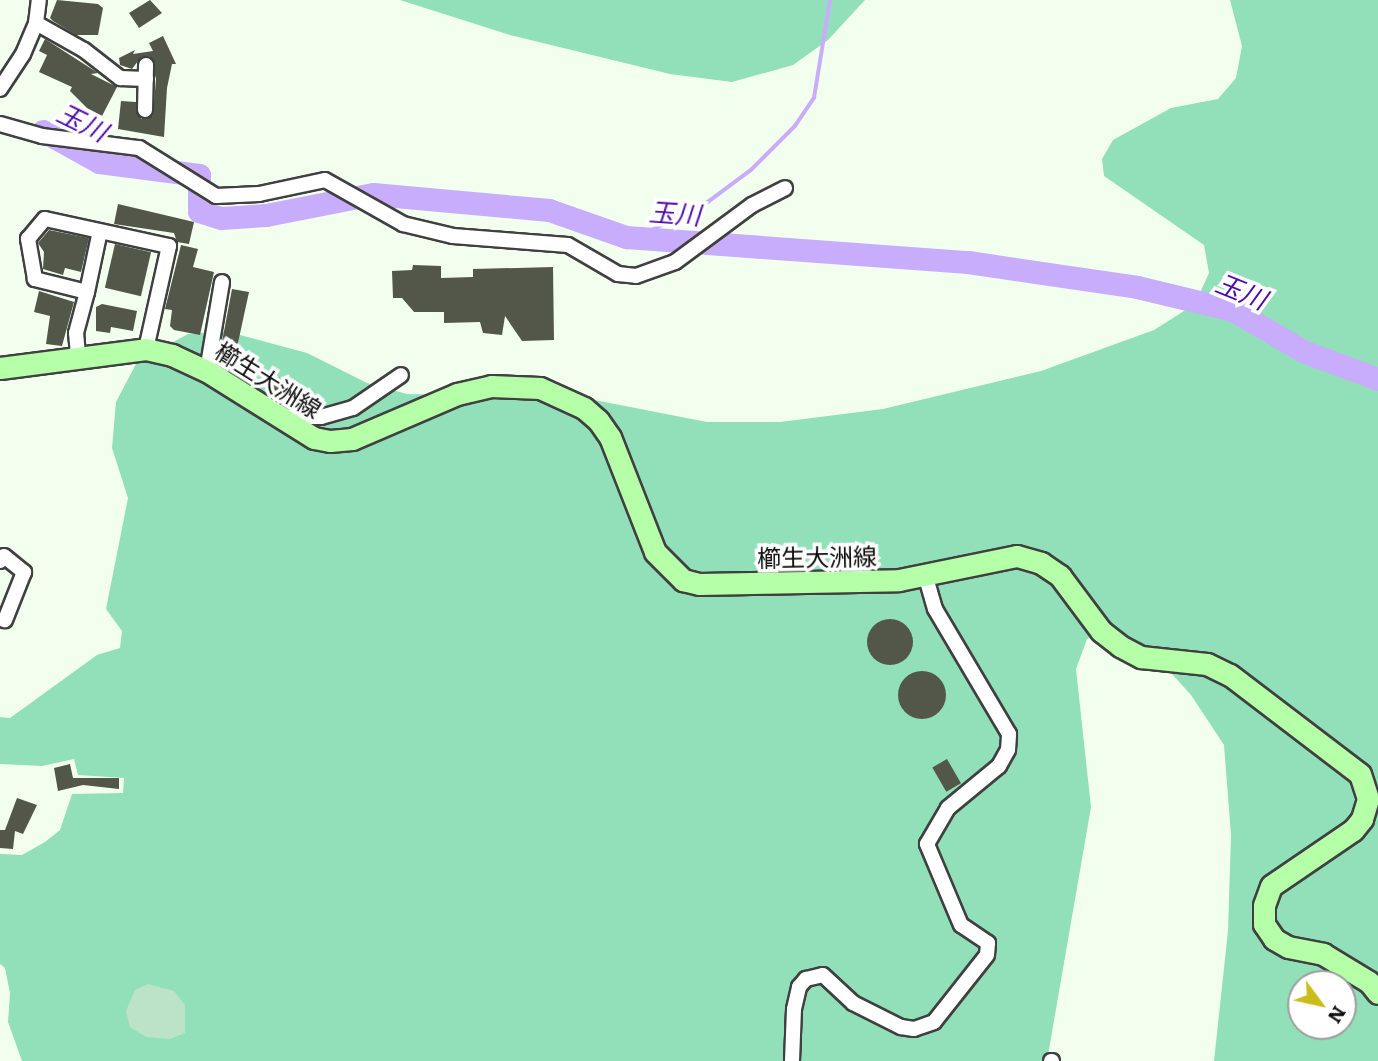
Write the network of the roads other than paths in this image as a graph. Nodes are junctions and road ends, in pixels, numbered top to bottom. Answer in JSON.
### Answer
{"nodes":[{"id":1,"x":39,"y":0,"type":"edge"},
{"id":2,"x":36,"y":23,"type":"junction"},
{"id":3,"x":0,"y":89,"type":"edge"},
{"id":4,"x":145,"y":110,"type":"dead end"},
{"id":5,"x":0,"y":124,"type":"edge"},
{"id":6,"x":785,"y":188,"type":"dead end"},
{"id":7,"x":100,"y":231,"type":"junction"},
{"id":8,"x":222,"y":282,"type":"dead end"},
{"id":9,"x":87,"y":292,"type":"junction"},
{"id":10,"x":146,"y":349,"type":"junction"},
{"id":11,"x":78,"y":355,"type":"junction"},
{"id":12,"x":0,"y":368,"type":"edge"},
{"id":13,"x":207,"y":371,"type":"junction"},
{"id":14,"x":401,"y":375,"type":"dead end"},
{"id":15,"x":278,"y":417,"type":"junction"},
{"id":16,"x":0,"y":561,"type":"edge"},
{"id":17,"x":926,"y":578,"type":"junction"},
{"id":18,"x":5,"y":620,"type":"dead end"},
{"id":19,"x":1378,"y":993,"type":"edge"},
{"id":20,"x":792,"y":1061,"type":"edge"}],
"edges":[{"from":1,"to":2,"type":"street"},
{"from":2,"to":3,"type":"street"},
{"from":2,"to":4,"type":"street"},
{"from":5,"to":6,"type":"street"},
{"from":7,"to":9,"type":"street"},
{"from":7,"to":9,"type":"street"},
{"from":7,"to":10,"type":"street"},
{"from":8,"to":13,"type":"street"},
{"from":9,"to":11,"type":"street"},
{"from":10,"to":11,"type":"main road","name":"櫛生大洲線"},
{"from":10,"to":13,"type":"main road","name":"櫛生大洲線"},
{"from":11,"to":12,"type":"main road","name":"櫛生大洲線"},
{"from":13,"to":15,"type":"main road","name":"櫛生大洲線"},
{"from":14,"to":15,"type":"street"},
{"from":15,"to":17,"type":"main road","name":"櫛生大洲線"},
{"from":16,"to":18,"type":"street"},
{"from":17,"to":19,"type":"main road","name":"櫛生大洲線"},
{"from":17,"to":20,"type":"street"}]}
